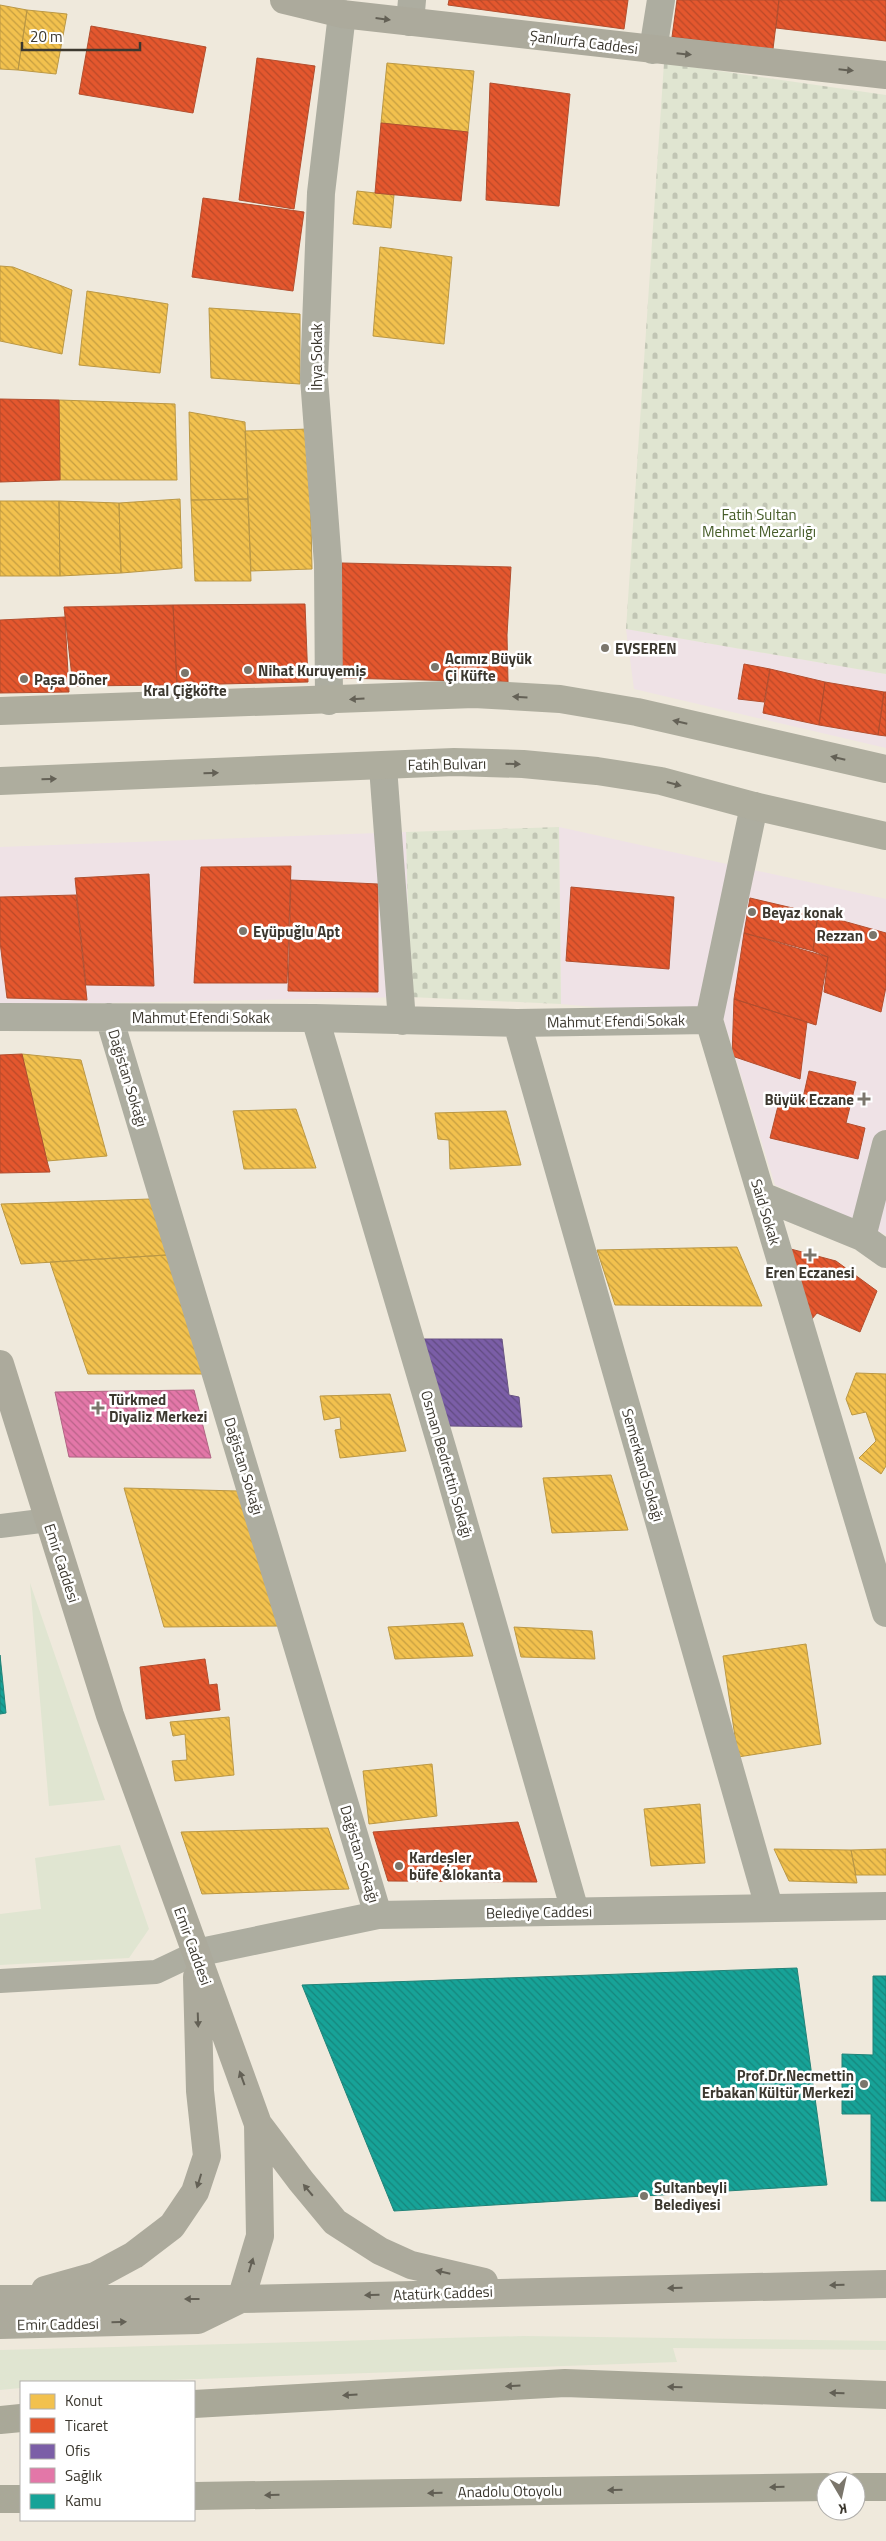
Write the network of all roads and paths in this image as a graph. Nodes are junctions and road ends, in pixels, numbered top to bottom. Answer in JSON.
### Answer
{"nodes":[{"id":1,"x":284,"y":0,"type":"edge"},
{"id":2,"x":661,"y":0,"type":"edge"},
{"id":3,"x":411,"y":11,"type":"edge"},
{"id":4,"x":342,"y":14,"type":"junction"},
{"id":5,"x":653,"y":50,"type":"junction"},
{"id":6,"x":886,"y":75,"type":"edge"},
{"id":7,"x":329,"y":701,"type":"junction"},
{"id":8,"x":0,"y":710,"type":"edge"},
{"id":9,"x":383,"y":767,"type":"junction"},
{"id":10,"x":886,"y":769,"type":"edge"},
{"id":11,"x":0,"y":781,"type":"edge"},
{"id":12,"x":754,"y":806,"type":"junction"},
{"id":13,"x":886,"y":836,"type":"edge"},
{"id":14,"x":109,"y":1016,"type":"junction"},
{"id":15,"x":0,"y":1017,"type":"edge"},
{"id":16,"x":315,"y":1018,"type":"junction"},
{"id":17,"x":709,"y":1020,"type":"junction"},
{"id":18,"x":402,"y":1021,"type":"junction"},
{"id":19,"x":517,"y":1023,"type":"junction"},
{"id":20,"x":886,"y":1144,"type":"edge"},
{"id":21,"x":762,"y":1196,"type":"junction"},
{"id":22,"x":862,"y":1237,"type":"junction"},
{"id":23,"x":886,"y":1254,"type":"edge"},
{"id":24,"x":0,"y":1364,"type":"edge"},
{"id":25,"x":49,"y":1520,"type":"junction"},
{"id":26,"x":0,"y":1526,"type":"edge"},
{"id":27,"x":886,"y":1613,"type":"edge"},
{"id":28,"x":886,"y":1906,"type":"edge"},
{"id":29,"x":769,"y":1907,"type":"junction"},
{"id":30,"x":575,"y":1911,"type":"junction"},
{"id":31,"x":378,"y":1915,"type":"junction"},
{"id":32,"x":196,"y":1954,"type":"junction"},
{"id":33,"x":0,"y":1981,"type":"edge"},
{"id":34,"x":258,"y":2124,"type":"junction"},
{"id":35,"x":886,"y":2284,"type":"edge"},
{"id":36,"x":525,"y":2291,"type":"junction"},
{"id":37,"x":4,"y":2299,"type":"edge"},
{"id":38,"x":241,"y":2299,"type":"junction"},
{"id":39,"x":0,"y":2325,"type":"edge"},
{"id":40,"x":886,"y":2395,"type":"edge"},
{"id":41,"x":195,"y":2404,"type":"edge"},
{"id":42,"x":20,"y":2418,"type":"edge"},
{"id":43,"x":0,"y":2420,"type":"edge"},
{"id":44,"x":816,"y":2487,"type":"edge"},
{"id":45,"x":866,"y":2487,"type":"edge"},
{"id":46,"x":886,"y":2487,"type":"edge"},
{"id":47,"x":195,"y":2496,"type":"edge"},
{"id":48,"x":0,"y":2499,"type":"edge"},
{"id":49,"x":20,"y":2499,"type":"edge"}],
"edges":[{"from":1,"to":4,"type":"street","name":"Şanlıurfa Caddesi"},
{"from":2,"to":5,"type":"street"},
{"from":4,"to":3,"type":"street","name":"Şanlıurfa Caddesi","one_way":true},
{"from":3,"to":5,"type":"street","name":"Şanlıurfa Caddesi"},
{"from":4,"to":7,"type":"street","name":"İhya Sokak"},
{"from":5,"to":6,"type":"street","name":"Şanlıurfa Caddesi","one_way":true},
{"from":7,"to":8,"type":"main road"},
{"from":10,"to":7,"type":"main road","one_way":true},
{"from":11,"to":9,"type":"main road","name":"Fatih Bulvarı","one_way":true},
{"from":9,"to":12,"type":"main road","name":"Fatih Bulvarı","one_way":true},
{"from":9,"to":18,"type":"street"},
{"from":12,"to":13,"type":"main road","name":"Fatih Bulvarı"},
{"from":12,"to":17,"type":"street","name":"Said Sokak"},
{"from":14,"to":15,"type":"street","name":"Mahmut Efendi Sokak"},
{"from":14,"to":16,"type":"street","name":"Mahmut Efendi Sokak"},
{"from":14,"to":31,"type":"street","name":"Dağistan Sokağı"},
{"from":16,"to":18,"type":"street","name":"Mahmut Efendi Sokak"},
{"from":16,"to":30,"type":"street","name":"Osman Bedrettin Sokağı"},
{"from":17,"to":19,"type":"street","name":"Mahmut Efendi Sokak"},
{"from":17,"to":21,"type":"street","name":"Said Sokak"},
{"from":18,"to":19,"type":"street","name":"Mahmut Efendi Sokak"},
{"from":19,"to":29,"type":"street","name":"Semerkand Sokağı"},
{"from":20,"to":22,"type":"street"},
{"from":21,"to":22,"type":"street"},
{"from":21,"to":27,"type":"street","name":"Said Sokak"},
{"from":22,"to":23,"type":"street"},
{"from":24,"to":25,"type":"street","name":"Emir Caddesi"},
{"from":25,"to":26,"type":"lane"},
{"from":25,"to":32,"type":"street","name":"Emir Caddesi"},
{"from":28,"to":29,"type":"street","name":"Belediye Caddesi"},
{"from":29,"to":30,"type":"street","name":"Belediye Caddesi"},
{"from":30,"to":31,"type":"street","name":"Belediye Caddesi"},
{"from":31,"to":32,"type":"street","name":"Belediye Caddesi"},
{"from":32,"to":33,"type":"lane"},
{"from":34,"to":32,"type":"street","name":"Emir Caddesi","one_way":true},
{"from":32,"to":37,"type":"street","one_way":true},
{"from":36,"to":34,"type":"street","one_way":true},
{"from":38,"to":34,"type":"street","name":"Emir Caddesi","one_way":true},
{"from":35,"to":36,"type":"street","name":"Atatürk Caddesi","one_way":true},
{"from":36,"to":38,"type":"street","name":"Atatürk Caddesi","one_way":true},
{"from":38,"to":37,"type":"street","name":"Atatürk Caddesi","one_way":true},
{"from":39,"to":38,"type":"street","name":"Emir Caddesi","one_way":true},
{"from":40,"to":41,"type":"highway","one_way":true},
{"from":42,"to":43,"type":"highway"},
{"from":44,"to":47,"type":"highway","name":"Anadolu Otoyolu","one_way":true},
{"from":45,"to":46,"type":"highway"},
{"from":48,"to":49,"type":"highway"}]}
